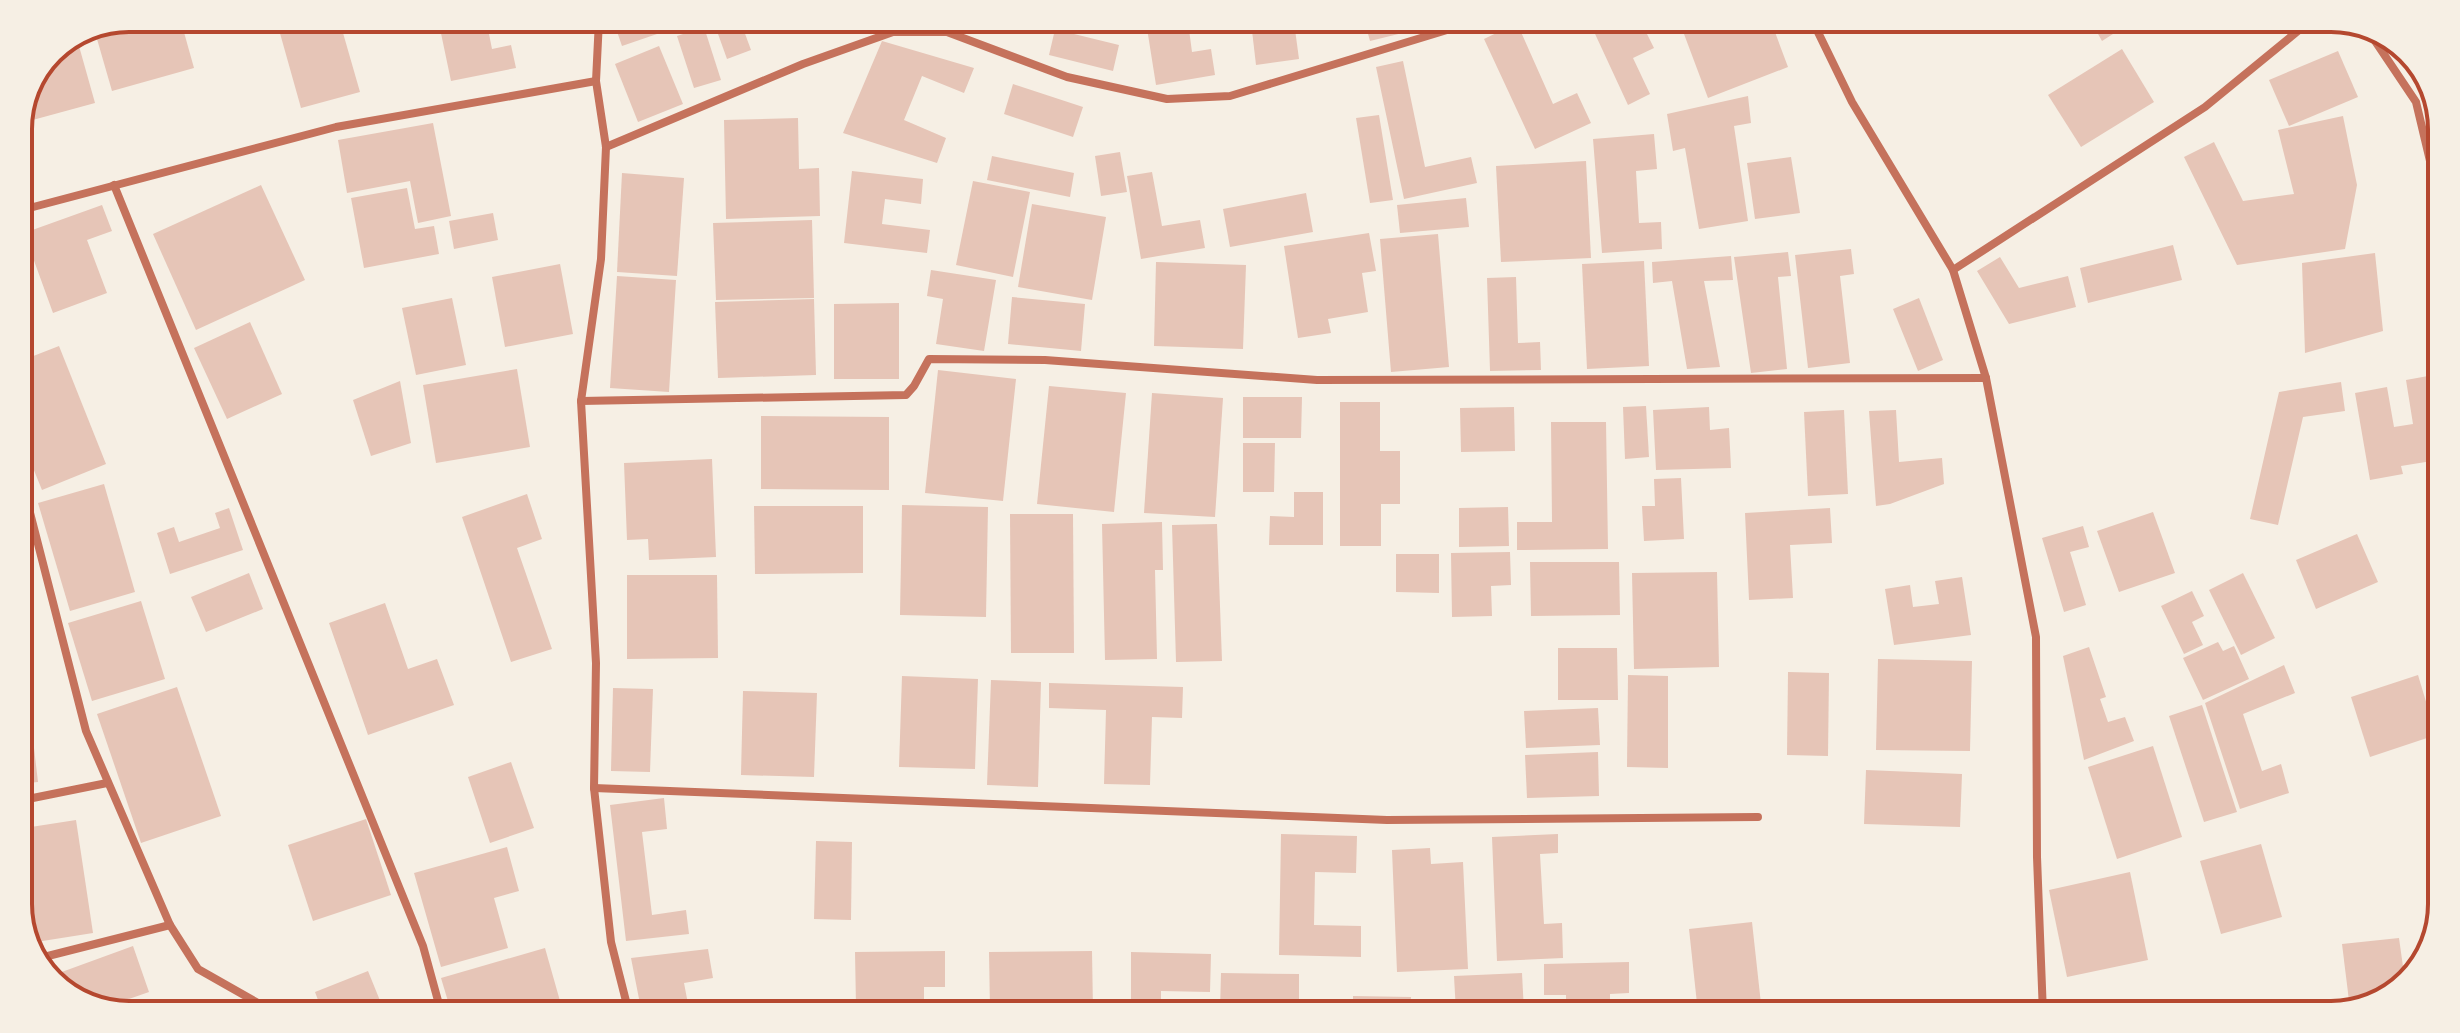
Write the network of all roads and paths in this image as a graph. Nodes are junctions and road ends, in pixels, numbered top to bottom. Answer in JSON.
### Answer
{"nodes":[{"id":1,"x":598,"y":32,"type":"edge"},
{"id":2,"x":893,"y":32,"type":"edge"},
{"id":3,"x":893,"y":32,"type":"edge"},
{"id":4,"x":947,"y":32,"type":"edge"},
{"id":5,"x":947,"y":32,"type":"edge"},
{"id":6,"x":1440,"y":32,"type":"edge"},
{"id":7,"x":1818,"y":32,"type":"edge"},
{"id":8,"x":2297,"y":32,"type":"edge"},
{"id":9,"x":2377,"y":43,"type":"edge"},
{"id":10,"x":596,"y":81,"type":"junction"},
{"id":11,"x":606,"y":147,"type":"junction"},
{"id":12,"x":2428,"y":152,"type":"edge"},
{"id":13,"x":114,"y":185,"type":"junction"},
{"id":14,"x":32,"y":207,"type":"edge"},
{"id":15,"x":1953,"y":270,"type":"junction"},
{"id":16,"x":1986,"y":378,"type":"junction"},
{"id":17,"x":581,"y":401,"type":"junction"},
{"id":18,"x":32,"y":521,"type":"edge"},
{"id":19,"x":107,"y":783,"type":"junction"},
{"id":20,"x":594,"y":788,"type":"junction"},
{"id":21,"x":32,"y":798,"type":"edge"},
{"id":22,"x":1758,"y":817,"type":"dead end"},
{"id":23,"x":170,"y":925,"type":"junction"},
{"id":24,"x":47,"y":956,"type":"edge"},
{"id":25,"x":254,"y":1001,"type":"edge"},
{"id":26,"x":438,"y":1001,"type":"edge"},
{"id":27,"x":626,"y":1001,"type":"edge"},
{"id":28,"x":2043,"y":1001,"type":"edge"}],
"edges":[{"from":1,"to":10,"type":"street"},
{"from":2,"to":5,"type":"street"},
{"from":3,"to":11,"type":"street"},
{"from":4,"to":6,"type":"street"},
{"from":7,"to":15,"type":"street"},
{"from":8,"to":15,"type":"street"},
{"from":9,"to":12,"type":"street"},
{"from":10,"to":11,"type":"street"},
{"from":10,"to":13,"type":"street"},
{"from":11,"to":17,"type":"street"},
{"from":13,"to":14,"type":"street"},
{"from":13,"to":26,"type":"street"},
{"from":15,"to":16,"type":"street"},
{"from":16,"to":17,"type":"street"},
{"from":16,"to":28,"type":"street"},
{"from":17,"to":20,"type":"street"},
{"from":18,"to":19,"type":"street"},
{"from":19,"to":21,"type":"street"},
{"from":19,"to":23,"type":"street"},
{"from":20,"to":22,"type":"street"},
{"from":20,"to":27,"type":"street"},
{"from":23,"to":24,"type":"street"},
{"from":23,"to":25,"type":"street"}]}
